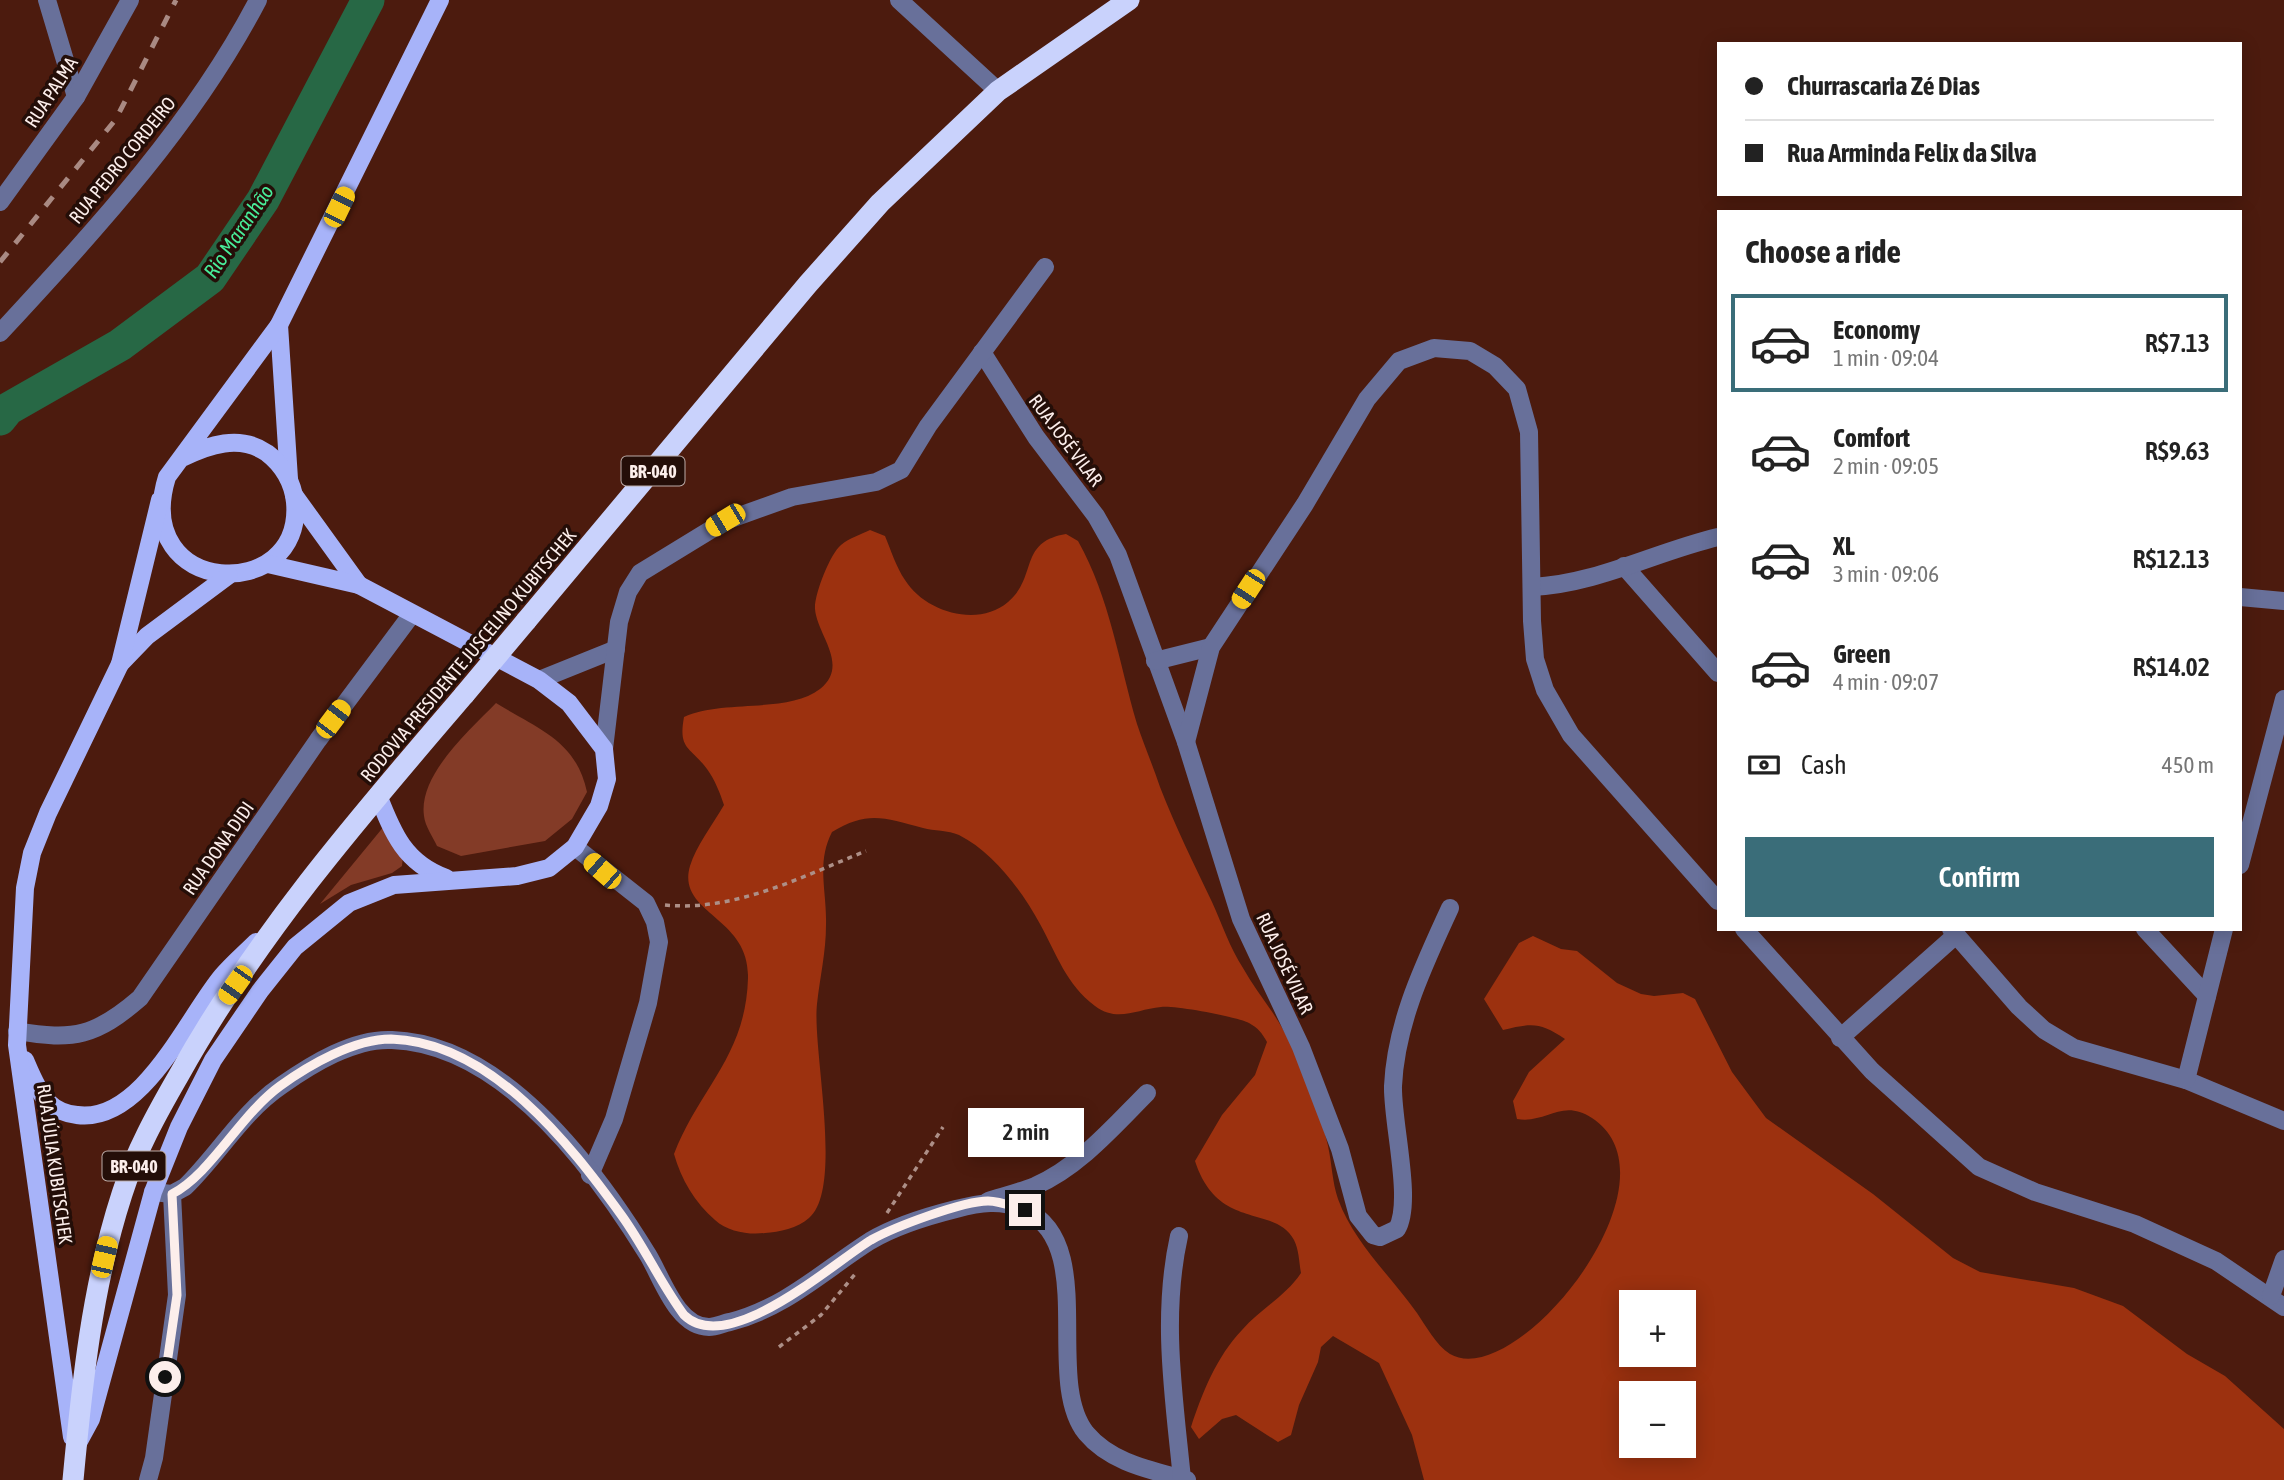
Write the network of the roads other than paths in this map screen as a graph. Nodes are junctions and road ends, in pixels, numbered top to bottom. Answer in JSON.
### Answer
{"nodes":[{"id":1,"x":47,"y":0,"type":"edge"},
{"id":2,"x":130,"y":0,"type":"edge"},
{"id":3,"x":258,"y":0,"type":"edge"},
{"id":4,"x":440,"y":0,"type":"edge"},
{"id":5,"x":899,"y":0,"type":"edge"},
{"id":6,"x":1129,"y":0,"type":"edge"},
{"id":7,"x":998,"y":91,"type":"junction"},
{"id":8,"x":76,"y":97,"type":"junction"},
{"id":9,"x":0,"y":202,"type":"edge"},
{"id":10,"x":1045,"y":267,"type":"dead end"},
{"id":11,"x":279,"y":326,"type":"junction"},
{"id":12,"x":0,"y":333,"type":"edge"},
{"id":13,"x":982,"y":352,"type":"junction"},
{"id":14,"x":182,"y":458,"type":"junction"},
{"id":15,"x":292,"y":488,"type":"junction"},
{"id":16,"x":160,"y":500,"type":"junction"},
{"id":17,"x":1717,"y":537,"type":"edge"},
{"id":18,"x":268,"y":564,"type":"junction"},
{"id":19,"x":1623,"y":566,"type":"junction"},
{"id":20,"x":229,"y":575,"type":"junction"},
{"id":21,"x":359,"y":585,"type":"junction"},
{"id":22,"x":1532,"y":587,"type":"junction"},
{"id":23,"x":2242,"y":597,"type":"edge"},
{"id":24,"x":2284,"y":601,"type":"edge"},
{"id":25,"x":412,"y":614,"type":"junction"},
{"id":26,"x":1211,"y":647,"type":"junction"},
{"id":27,"x":616,"y":649,"type":"junction"},
{"id":28,"x":1155,"y":661,"type":"junction"},
{"id":29,"x":120,"y":663,"type":"junction"},
{"id":30,"x":1717,"y":672,"type":"edge"},
{"id":31,"x":539,"y":680,"type":"junction"},
{"id":32,"x":2284,"y":699,"type":"edge"},
{"id":33,"x":1186,"y":742,"type":"junction"},
{"id":34,"x":604,"y":749,"type":"junction"},
{"id":35,"x":378,"y":795,"type":"junction"},
{"id":36,"x":2246,"y":817,"type":"edge"},
{"id":37,"x":575,"y":847,"type":"junction"},
{"id":38,"x":2242,"y":849,"type":"edge"},
{"id":39,"x":449,"y":879,"type":"junction"},
{"id":40,"x":1717,"y":900,"type":"edge"},
{"id":41,"x":1450,"y":908,"type":"dead end"},
{"id":42,"x":279,"y":919,"type":"junction"},
{"id":43,"x":1746,"y":931,"type":"edge"},
{"id":44,"x":2147,"y":931,"type":"edge"},
{"id":45,"x":2223,"y":931,"type":"edge"},
{"id":46,"x":1954,"y":932,"type":"edge"},
{"id":47,"x":2207,"y":996,"type":"junction"},
{"id":48,"x":17,"y":1038,"type":"junction"},
{"id":49,"x":1840,"y":1038,"type":"junction"},
{"id":50,"x":2186,"y":1080,"type":"junction"},
{"id":51,"x":1147,"y":1093,"type":"dead end"},
{"id":52,"x":2284,"y":1121,"type":"edge"},
{"id":53,"x":590,"y":1175,"type":"junction"},
{"id":54,"x":153,"y":1192,"type":"junction"},
{"id":55,"x":172,"y":1194,"type":"junction"},
{"id":56,"x":988,"y":1201,"type":"junction"},
{"id":57,"x":1179,"y":1236,"type":"dead end"},
{"id":58,"x":2284,"y":1259,"type":"edge"},
{"id":59,"x":2277,"y":1301,"type":"edge"},
{"id":60,"x":76,"y":1451,"type":"junction"},
{"id":61,"x":1135,"y":1473,"type":"edge"},
{"id":62,"x":1184,"y":1479,"type":"edge"},
{"id":63,"x":73,"y":1480,"type":"edge"},
{"id":64,"x":148,"y":1480,"type":"edge"}],
"edges":[{"from":1,"to":8,"type":"street"},
{"from":2,"to":8,"type":"street","name":"RUA PALMA"},
{"from":3,"to":12,"type":"street","name":"RUA PEDRO CORDEIRO"},
{"from":4,"to":11,"type":"main road"},
{"from":5,"to":7,"type":"street"},
{"from":6,"to":7,"type":"highway","name":"RODOVIA PRESIDENTE JUSCELINO KUBITSCHEK","number":"BR-040"},
{"from":7,"to":35,"type":"highway","name":"RODOVIA PRESIDENTE JUSCELINO KUBITSCHEK","number":"BR-040","bridge":true},
{"from":8,"to":9,"type":"street","name":"RUA PALMA"},
{"from":10,"to":13,"type":"street"},
{"from":11,"to":14,"type":"main road"},
{"from":11,"to":15,"type":"main road"},
{"from":13,"to":27,"type":"street"},
{"from":13,"to":28,"type":"street","name":"RUA JOSÉ VILAR"},
{"from":14,"to":15,"type":"main road"},
{"from":14,"to":16,"type":"main road"},
{"from":15,"to":18,"type":"main road"},
{"from":15,"to":21,"type":"main road"},
{"from":16,"to":20,"type":"main road"},
{"from":16,"to":29,"type":"main road","name":"RUA JÚLIA KUBITSCHEK"},
{"from":17,"to":19,"type":"street"},
{"from":18,"to":20,"type":"main road"},
{"from":18,"to":21,"type":"main road"},
{"from":19,"to":22,"type":"street"},
{"from":19,"to":30,"type":"street"},
{"from":20,"to":29,"type":"main road","name":"RUA JÚLIA KUBITSCHEK"},
{"from":21,"to":25,"type":"main road"},
{"from":22,"to":26,"type":"street"},
{"from":22,"to":40,"type":"street"},
{"from":23,"to":24,"type":"street"},
{"from":25,"to":31,"type":"main road"},
{"from":25,"to":48,"type":"street","name":"RUA DONA DIDI"},
{"from":26,"to":28,"type":"street"},
{"from":26,"to":33,"type":"street"},
{"from":27,"to":31,"type":"street"},
{"from":27,"to":34,"type":"street"},
{"from":28,"to":33,"type":"street","name":"RUA JOSÉ VILAR"},
{"from":29,"to":48,"type":"main road","name":"RUA JÚLIA KUBITSCHEK"},
{"from":31,"to":34,"type":"main road"},
{"from":32,"to":36,"type":"street"},
{"from":33,"to":41,"type":"street","name":"RUA JOSÉ VILAR"},
{"from":34,"to":37,"type":"main road"},
{"from":35,"to":39,"type":"main road"},
{"from":35,"to":42,"type":"highway","name":"RODOVIA PRESIDENTE JUSCELINO KUBITSCHEK","number":"BR-040"},
{"from":36,"to":38,"type":"street"},
{"from":37,"to":39,"type":"main road"},
{"from":37,"to":53,"type":"street"},
{"from":39,"to":54,"type":"main road"},
{"from":42,"to":48,"type":"main road","name":"RUA JÚLIA KUBITSCHEK"},
{"from":42,"to":60,"type":"highway","name":"RODOVIA PRESIDENTE JUSCELINO KUBITSCHEK","number":"BR-040"},
{"from":43,"to":49,"type":"street"},
{"from":44,"to":47,"type":"street"},
{"from":45,"to":47,"type":"street"},
{"from":46,"to":49,"type":"street"},
{"from":46,"to":50,"type":"street"},
{"from":47,"to":50,"type":"street"},
{"from":48,"to":60,"type":"main road","name":"RUA JÚLIA KUBITSCHEK"},
{"from":49,"to":59,"type":"street"},
{"from":50,"to":52,"type":"street"},
{"from":51,"to":56,"type":"street"},
{"from":53,"to":55,"type":"street"},
{"from":53,"to":56,"type":"street"},
{"from":54,"to":55,"type":"street"},
{"from":54,"to":60,"type":"main road"},
{"from":55,"to":64,"type":"street"},
{"from":56,"to":61,"type":"street"},
{"from":57,"to":62,"type":"street"},
{"from":58,"to":59,"type":"street"},
{"from":60,"to":63,"type":"highway","name":"RODOVIA PRESIDENTE JUSCELINO KUBITSCHEK","number":"BR-040"},
{"from":61,"to":62,"type":"street"}]}
